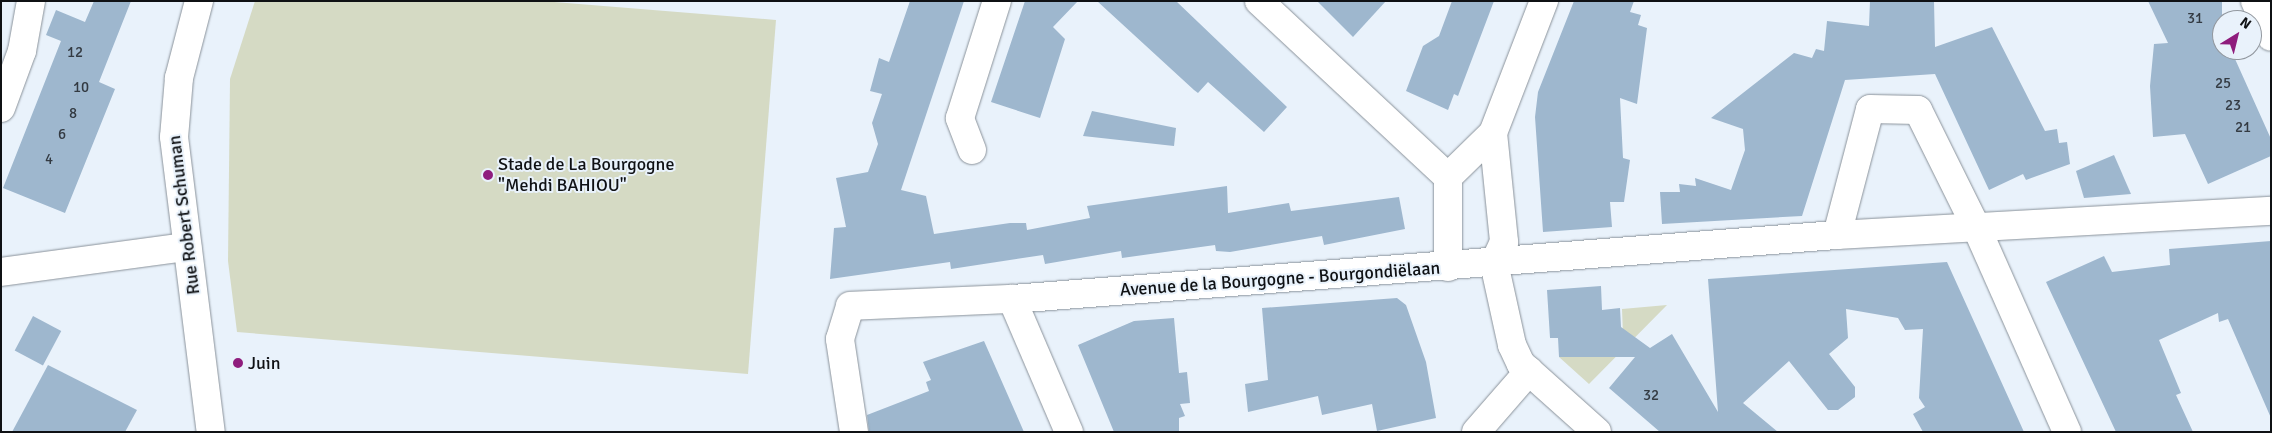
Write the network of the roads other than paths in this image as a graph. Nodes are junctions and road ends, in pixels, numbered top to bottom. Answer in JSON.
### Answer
{"nodes":[{"id":1,"x":31,"y":1,"type":"edge"},
{"id":2,"x":199,"y":1,"type":"edge"},
{"id":3,"x":997,"y":1,"type":"edge"},
{"id":4,"x":1259,"y":1,"type":"edge"},
{"id":5,"x":1544,"y":1,"type":"edge"},
{"id":6,"x":2255,"y":1,"type":"edge"},
{"id":7,"x":2271,"y":37,"type":"edge"},
{"id":8,"x":1,"y":108,"type":"edge"},
{"id":9,"x":1493,"y":133,"type":"junction"},
{"id":10,"x":972,"y":150,"type":"dead end"},
{"id":11,"x":1448,"y":177,"type":"junction"},
{"id":12,"x":2271,"y":211,"type":"edge"},
{"id":13,"x":1978,"y":231,"type":"junction"},
{"id":14,"x":1838,"y":235,"type":"junction"},
{"id":15,"x":187,"y":247,"type":"junction"},
{"id":16,"x":1494,"y":263,"type":"junction"},
{"id":17,"x":1448,"y":267,"type":"junction"},
{"id":18,"x":1,"y":272,"type":"edge"},
{"id":19,"x":1012,"y":299,"type":"junction"},
{"id":20,"x":1529,"y":371,"type":"junction"},
{"id":21,"x":211,"y":432,"type":"edge"},
{"id":22,"x":854,"y":432,"type":"edge"},
{"id":23,"x":1069,"y":432,"type":"edge"},
{"id":24,"x":1476,"y":432,"type":"edge"},
{"id":25,"x":1597,"y":432,"type":"edge"},
{"id":26,"x":2067,"y":432,"type":"edge"}],
"edges":[{"from":1,"to":8,"type":"street"},
{"from":2,"to":15,"type":"street","name":"Rue Robert Schuman"},
{"from":3,"to":10,"type":"street"},
{"from":4,"to":11,"type":"street"},
{"from":5,"to":9,"type":"street"},
{"from":6,"to":7,"type":"street"},
{"from":9,"to":11,"type":"street"},
{"from":9,"to":16,"type":"street"},
{"from":11,"to":17,"type":"street"},
{"from":12,"to":13,"type":"street","name":"Avenue de la Bourgogne - Bourgondiëlaan"},
{"from":13,"to":14,"type":"street","name":"Avenue de la Bourgogne - Bourgondiëlaan"},
{"from":13,"to":14,"type":"street"},
{"from":13,"to":26,"type":"street"},
{"from":14,"to":16,"type":"street","name":"Avenue de la Bourgogne - Bourgondiëlaan"},
{"from":15,"to":18,"type":"street"},
{"from":15,"to":21,"type":"street","name":"Rue Robert Schuman"},
{"from":16,"to":17,"type":"street","name":"Avenue de la Bourgogne - Bourgondiëlaan"},
{"from":16,"to":20,"type":"street"},
{"from":17,"to":19,"type":"street","name":"Avenue de la Bourgogne - Bourgondiëlaan"},
{"from":19,"to":22,"type":"street","name":"Avenue de la Bourgogne - Bourgondiëlaan"},
{"from":19,"to":23,"type":"street"},
{"from":20,"to":24,"type":"street"},
{"from":20,"to":25,"type":"street"}]}
